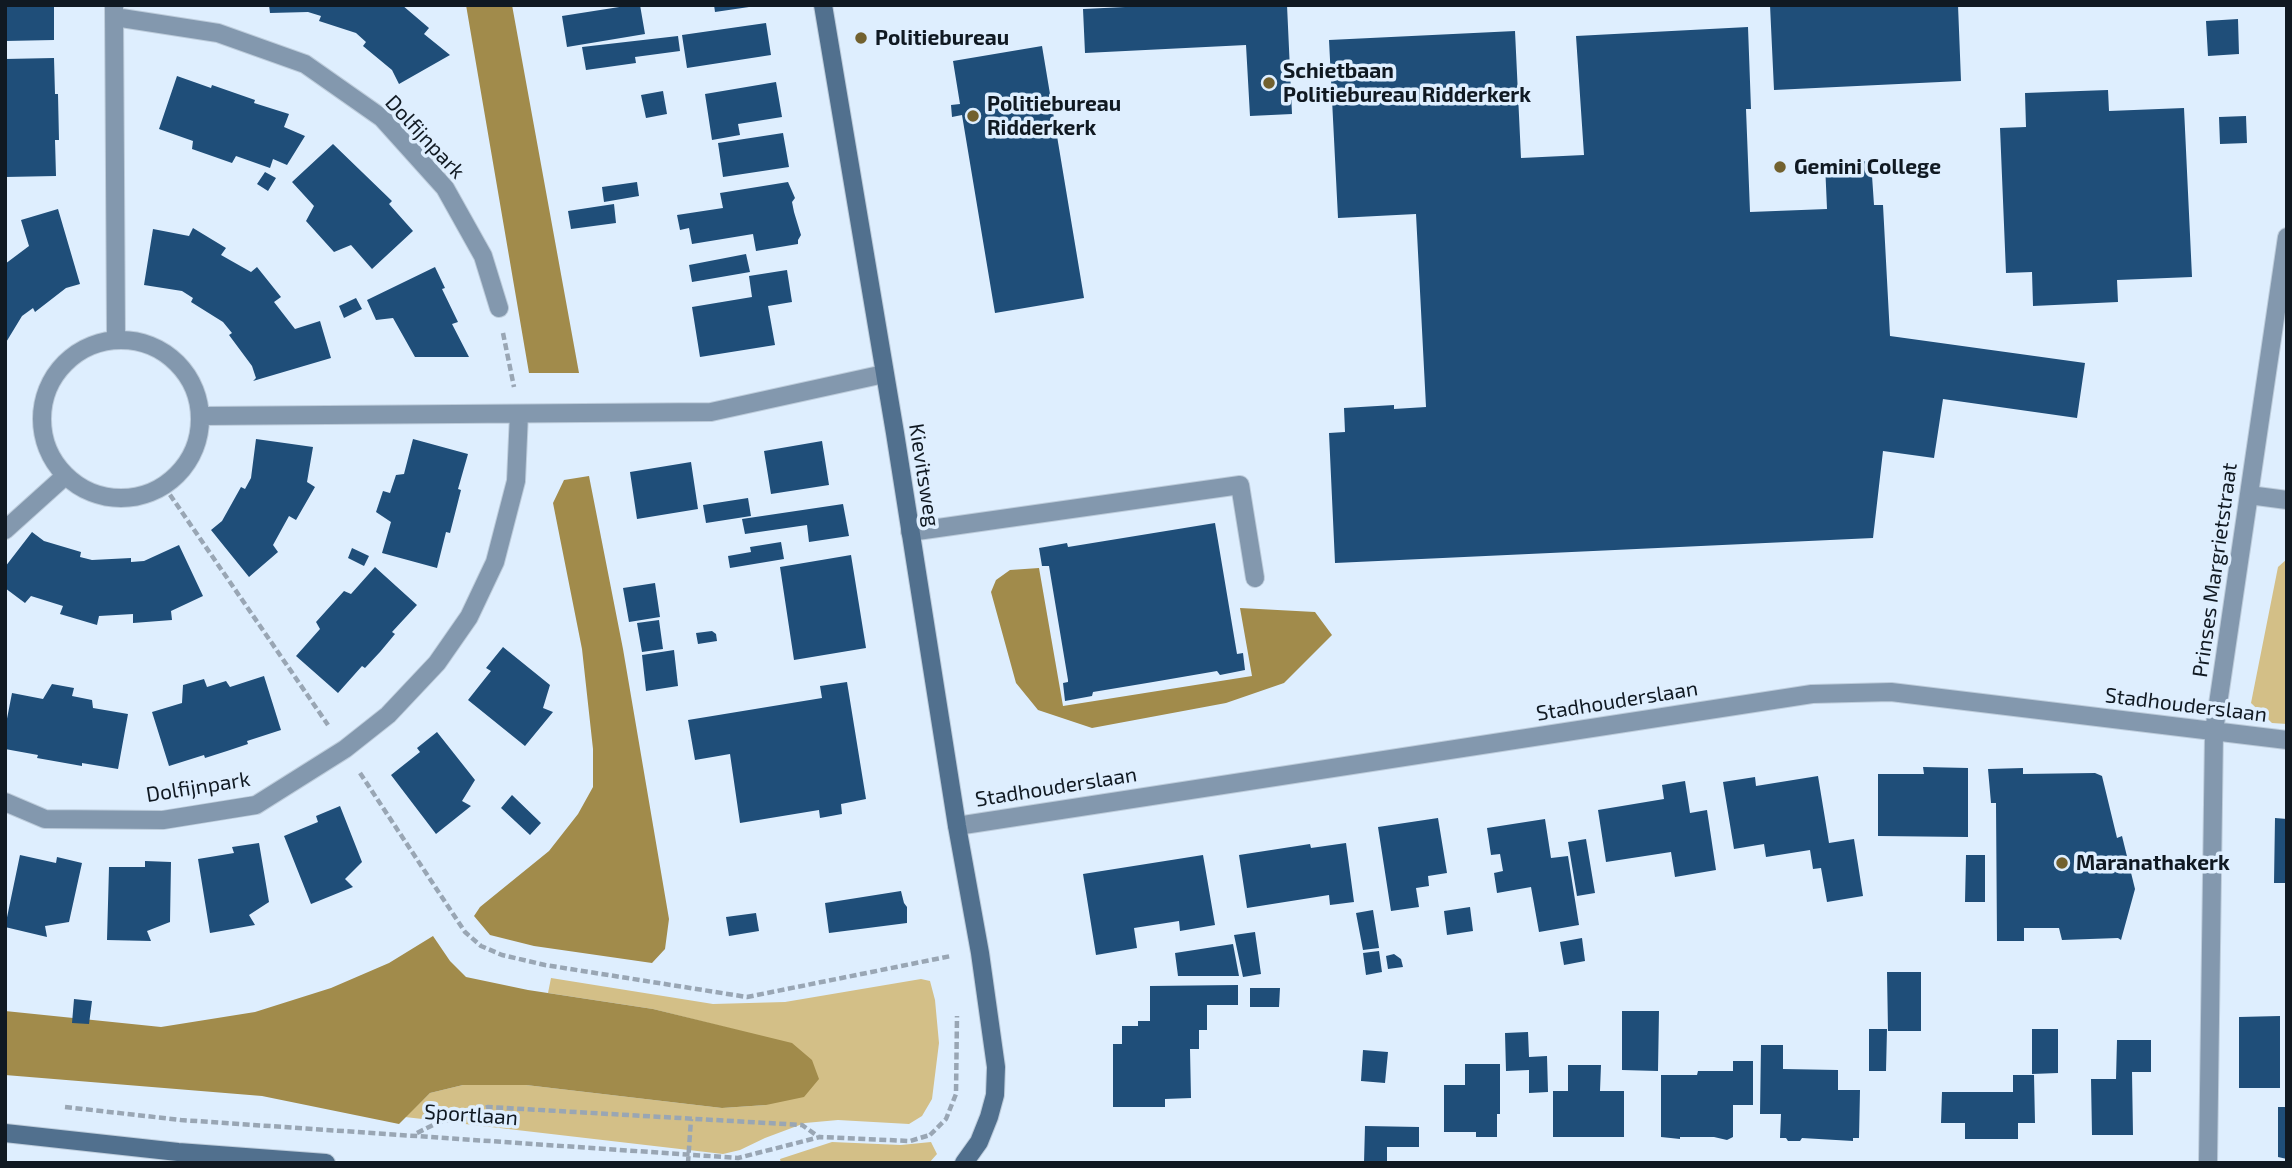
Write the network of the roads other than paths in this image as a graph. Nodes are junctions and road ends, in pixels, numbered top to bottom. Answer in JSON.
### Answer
{"nodes":[{"id":1,"x":823,"y":5,"type":"edge"},
{"id":2,"x":114,"y":11,"type":"edge"},
{"id":3,"x":2287,"y":237,"type":"edge"},
{"id":4,"x":499,"y":309,"type":"road end"},
{"id":5,"x":116,"y":340,"type":"junction"},
{"id":6,"x":884,"y":374,"type":"junction"},
{"id":7,"x":519,"y":414,"type":"junction"},
{"id":8,"x":200,"y":416,"type":"junction"},
{"id":9,"x":65,"y":476,"type":"junction"},
{"id":10,"x":2249,"y":495,"type":"junction"},
{"id":11,"x":2287,"y":500,"type":"edge"},
{"id":12,"x":5,"y":530,"type":"edge"},
{"id":13,"x":910,"y":532,"type":"junction"},
{"id":14,"x":1255,"y":578,"type":"dead end"},
{"id":15,"x":2214,"y":731,"type":"junction"},
{"id":16,"x":2287,"y":740,"type":"edge"},
{"id":17,"x":5,"y":803,"type":"edge"},
{"id":18,"x":957,"y":826,"type":"junction"},
{"id":19,"x":5,"y":1133,"type":"edge"},
{"id":20,"x":326,"y":1163,"type":"edge"},
{"id":21,"x":964,"y":1163,"type":"edge"},
{"id":22,"x":2208,"y":1163,"type":"edge"}],
"edges":[{"from":1,"to":6,"type":"street","name":"Kievitsweg"},
{"from":2,"to":4,"type":"street","name":"Dolfijnpark"},
{"from":2,"to":5,"type":"street","name":"Dolfijnpark"},
{"from":3,"to":10,"type":"street","name":"Prinses Margrietstraat"},
{"from":5,"to":8,"type":"street"},
{"from":5,"to":9,"type":"street"},
{"from":6,"to":7,"type":"street"},
{"from":6,"to":13,"type":"street","name":"Kievitsweg"},
{"from":7,"to":8,"type":"street"},
{"from":7,"to":17,"type":"street","name":"Dolfijnpark"},
{"from":8,"to":9,"type":"street"},
{"from":9,"to":12,"type":"street"},
{"from":10,"to":11,"type":"street"},
{"from":10,"to":15,"type":"street","name":"Prinses Margrietstraat"},
{"from":13,"to":14,"type":"street"},
{"from":13,"to":18,"type":"street","name":"Kievitsweg"},
{"from":15,"to":16,"type":"street","name":"Stadhouderslaan"},
{"from":15,"to":18,"type":"street","name":"Stadhouderslaan"},
{"from":15,"to":22,"type":"street","name":"Prinses Margrietstraat"},
{"from":18,"to":21,"type":"street","name":"Kievitsweg"},
{"from":19,"to":20,"type":"street"}]}
